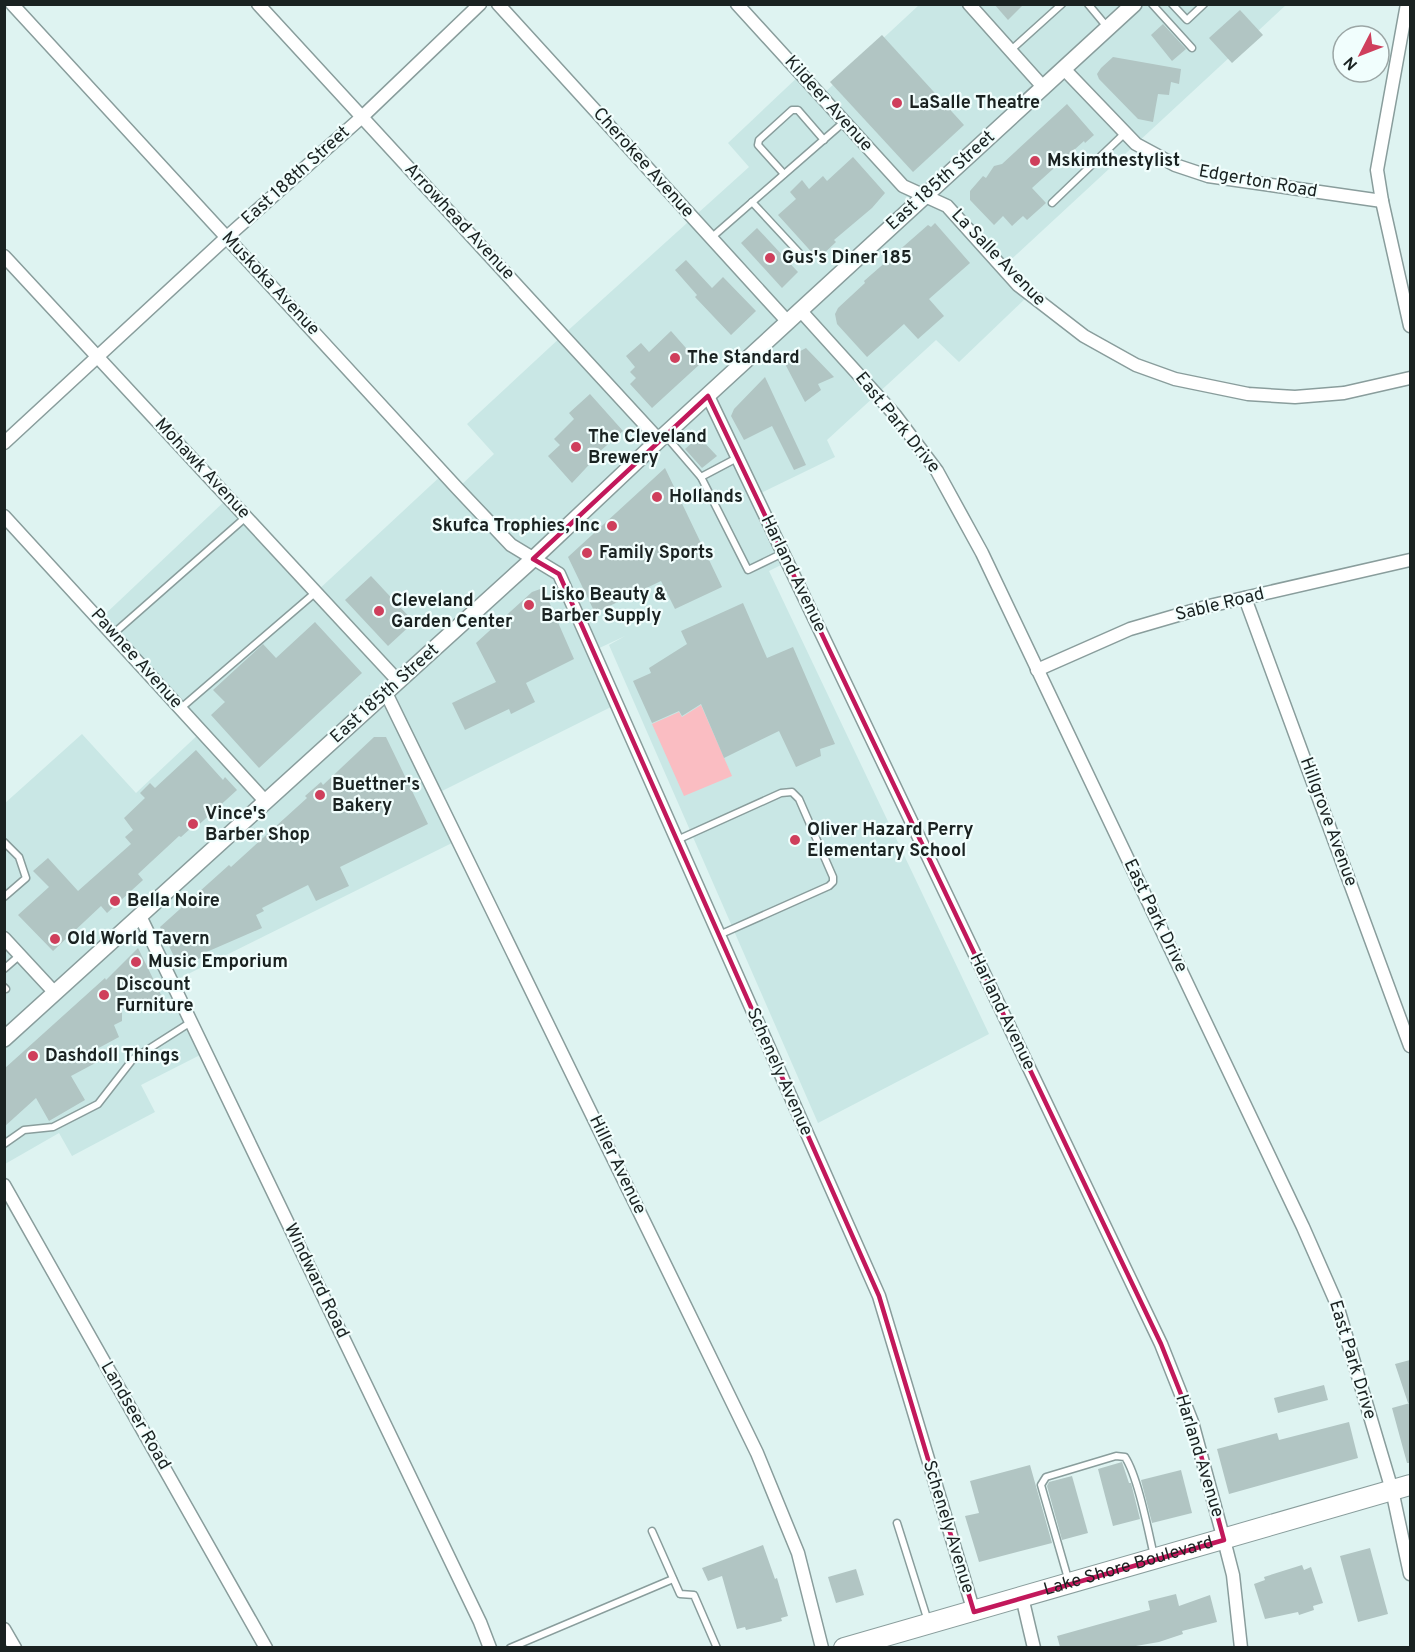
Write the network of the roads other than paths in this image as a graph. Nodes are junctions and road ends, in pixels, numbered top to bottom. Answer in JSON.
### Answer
{"nodes":[{"id":1,"x":12,"y":4,"type":"edge"},
{"id":2,"x":258,"y":4,"type":"edge"},
{"id":3,"x":480,"y":4,"type":"edge"},
{"id":4,"x":498,"y":4,"type":"edge"},
{"id":5,"x":737,"y":4,"type":"edge"},
{"id":6,"x":969,"y":4,"type":"edge"},
{"id":7,"x":1062,"y":4,"type":"edge"},
{"id":8,"x":1088,"y":4,"type":"edge"},
{"id":9,"x":1134,"y":4,"type":"edge"},
{"id":10,"x":1152,"y":4,"type":"edge"},
{"id":11,"x":1172,"y":4,"type":"edge"},
{"id":12,"x":1204,"y":4,"type":"edge"},
{"id":13,"x":1407,"y":4,"type":"edge"},
{"id":14,"x":1108,"y":29,"type":"junction"},
{"id":15,"x":1192,"y":48,"type":"dead end"},
{"id":16,"x":1010,"y":51,"type":"junction"},
{"id":17,"x":1064,"y":69,"type":"junction"},
{"id":18,"x":1044,"y":88,"type":"junction"},
{"id":19,"x":362,"y":117,"type":"junction"},
{"id":20,"x":844,"y":122,"type":"junction"},
{"id":21,"x":1125,"y":134,"type":"junction"},
{"id":22,"x":824,"y":140,"type":"junction"},
{"id":23,"x":784,"y":174,"type":"junction"},
{"id":24,"x":925,"y":195,"type":"junction"},
{"id":25,"x":1382,"y":201,"type":"junction"},
{"id":26,"x":753,"y":202,"type":"junction"},
{"id":27,"x":1052,"y":203,"type":"dead end"},
{"id":28,"x":227,"y":237,"type":"junction"},
{"id":29,"x":711,"y":238,"type":"junction"},
{"id":30,"x":4,"y":256,"type":"edge"},
{"id":31,"x":803,"y":257,"type":"dead end"},
{"id":32,"x":800,"y":310,"type":"junction"},
{"id":33,"x":788,"y":321,"type":"junction"},
{"id":34,"x":1410,"y":326,"type":"edge"},
{"id":35,"x":98,"y":357,"type":"junction"},
{"id":36,"x":1410,"y":378,"type":"edge"},
{"id":37,"x":708,"y":396,"type":"junction"},
{"id":38,"x":662,"y":437,"type":"junction"},
{"id":39,"x":4,"y":443,"type":"edge"},
{"id":40,"x":737,"y":458,"type":"junction"},
{"id":41,"x":701,"y":477,"type":"junction"},
{"id":42,"x":4,"y":516,"type":"edge"},
{"id":43,"x":246,"y":517,"type":"junction"},
{"id":44,"x":783,"y":553,"type":"junction"},
{"id":45,"x":533,"y":559,"type":"junction"},
{"id":46,"x":1410,"y":560,"type":"edge"},
{"id":47,"x":316,"y":592,"type":"junction"},
{"id":48,"x":1245,"y":598,"type":"junction"},
{"id":49,"x":113,"y":634,"type":"junction"},
{"id":50,"x":1037,"y":670,"type":"junction"},
{"id":51,"x":399,"y":682,"type":"junction"},
{"id":52,"x":386,"y":693,"type":"junction"},
{"id":53,"x":181,"y":708,"type":"junction"},
{"id":54,"x":266,"y":802,"type":"junction"},
{"id":55,"x":678,"y":840,"type":"junction"},
{"id":56,"x":4,"y":842,"type":"edge"},
{"id":57,"x":4,"y":897,"type":"edge"},
{"id":58,"x":140,"y":916,"type":"junction"},
{"id":59,"x":719,"y":935,"type":"junction"},
{"id":60,"x":4,"y":938,"type":"edge"},
{"id":61,"x":20,"y":955,"type":"junction"},
{"id":62,"x":4,"y":969,"type":"edge"},
{"id":63,"x":55,"y":993,"type":"junction"},
{"id":64,"x":191,"y":1022,"type":"junction"},
{"id":65,"x":4,"y":1039,"type":"edge"},
{"id":66,"x":1410,"y":1046,"type":"edge"},
{"id":67,"x":4,"y":1144,"type":"edge"},
{"id":68,"x":4,"y":1185,"type":"edge"},
{"id":69,"x":1401,"y":1487,"type":"edge"},
{"id":70,"x":897,"y":1523,"type":"dead end"},
{"id":71,"x":652,"y":1531,"type":"dead end"},
{"id":72,"x":1224,"y":1540,"type":"junction"},
{"id":73,"x":1155,"y":1559,"type":"junction"},
{"id":74,"x":1410,"y":1574,"type":"edge"},
{"id":75,"x":673,"y":1579,"type":"junction"},
{"id":76,"x":1070,"y":1584,"type":"junction"},
{"id":77,"x":1022,"y":1597,"type":"junction"},
{"id":78,"x":974,"y":1612,"type":"junction"},
{"id":79,"x":929,"y":1624,"type":"junction"},
{"id":80,"x":4,"y":1629,"type":"edge"},
{"id":81,"x":874,"y":1644,"type":"edge"},
{"id":82,"x":15,"y":1647,"type":"edge"},
{"id":83,"x":266,"y":1647,"type":"edge"},
{"id":84,"x":490,"y":1647,"type":"edge"},
{"id":85,"x":510,"y":1647,"type":"edge"},
{"id":86,"x":717,"y":1647,"type":"edge"},
{"id":87,"x":822,"y":1647,"type":"edge"},
{"id":88,"x":844,"y":1647,"type":"edge"},
{"id":89,"x":1034,"y":1647,"type":"edge"},
{"id":90,"x":1241,"y":1647,"type":"edge"}],
"edges":[{"from":1,"to":28,"type":"street","name":"Muskoka Avenue"},
{"from":2,"to":19,"type":"street","name":"Arrowhead Avenue"},
{"from":3,"to":19,"type":"street","name":"East 188th Street"},
{"from":4,"to":29,"type":"street","name":"Cherokee Avenue"},
{"from":5,"to":20,"type":"street","name":"Kildeer Avenue"},
{"from":6,"to":16,"type":"street"},
{"from":7,"to":16,"type":"lane"},
{"from":8,"to":14,"type":"lane"},
{"from":9,"to":14,"type":"street","name":"East 185th Street"},
{"from":10,"to":15,"type":"lane"},
{"from":11,"to":12,"type":"lane"},
{"from":13,"to":25,"type":"street"},
{"from":14,"to":17,"type":"street","name":"East 185th Street"},
{"from":16,"to":18,"type":"street"},
{"from":17,"to":18,"type":"street","name":"East 185th Street"},
{"from":17,"to":21,"type":"street","name":"Edgerton Road"},
{"from":18,"to":24,"type":"street","name":"East 185th Street"},
{"from":19,"to":28,"type":"street","name":"East 188th Street"},
{"from":19,"to":38,"type":"street","name":"Arrowhead Avenue"},
{"from":20,"to":22,"type":"lane"},
{"from":20,"to":24,"type":"street","name":"Kildeer Avenue"},
{"from":21,"to":25,"type":"street","name":"Edgerton Road"},
{"from":21,"to":27,"type":"lane"},
{"from":22,"to":23,"type":"lane"},
{"from":22,"to":23,"type":"lane"},
{"from":23,"to":26,"type":"lane"},
{"from":24,"to":32,"type":"street","name":"East 185th Street"},
{"from":24,"to":36,"type":"street","name":"La Salle Avenue"},
{"from":25,"to":34,"type":"street"},
{"from":26,"to":29,"type":"lane"},
{"from":26,"to":31,"type":"lane"},
{"from":28,"to":35,"type":"street","name":"East 188th Street"},
{"from":28,"to":45,"type":"street","name":"Muskoka Avenue"},
{"from":29,"to":33,"type":"street","name":"Cherokee Avenue"},
{"from":30,"to":35,"type":"street","name":"Mohawk Avenue"},
{"from":32,"to":33,"type":"street","name":"East 185th Street"},
{"from":32,"to":50,"type":"street","name":"East Park Drive"},
{"from":33,"to":37,"type":"street","name":"East 185th Street"},
{"from":35,"to":39,"type":"street","name":"East 188th Street"},
{"from":35,"to":43,"type":"street","name":"Mohawk Avenue"},
{"from":37,"to":38,"type":"street","name":"East 185th Street"},
{"from":37,"to":40,"type":"street","name":"Harland Avenue"},
{"from":38,"to":41,"type":"lane"},
{"from":38,"to":45,"type":"street","name":"East 185th Street"},
{"from":40,"to":41,"type":"lane"},
{"from":40,"to":44,"type":"street","name":"Harland Avenue"},
{"from":41,"to":44,"type":"lane"},
{"from":42,"to":49,"type":"street","name":"Pawnee Avenue"},
{"from":43,"to":47,"type":"street","name":"Mohawk Avenue"},
{"from":43,"to":49,"type":"lane"},
{"from":44,"to":72,"type":"street","name":"Harland Avenue"},
{"from":45,"to":51,"type":"street","name":"East 185th Street"},
{"from":45,"to":55,"type":"street","name":"Schenely Avenue"},
{"from":46,"to":48,"type":"street","name":"Sable Road"},
{"from":47,"to":51,"type":"street","name":"Mohawk Avenue"},
{"from":47,"to":53,"type":"lane"},
{"from":48,"to":50,"type":"street","name":"Sable Road"},
{"from":48,"to":66,"type":"street","name":"Hillgrove Avenue"},
{"from":49,"to":53,"type":"street","name":"Pawnee Avenue"},
{"from":50,"to":69,"type":"street","name":"East Park Drive"},
{"from":51,"to":52,"type":"street","name":"East 185th Street"},
{"from":52,"to":54,"type":"street","name":"East 185th Street"},
{"from":52,"to":87,"type":"street","name":"Hiller Avenue"},
{"from":53,"to":54,"type":"street","name":"Pawnee Avenue"},
{"from":54,"to":58,"type":"street","name":"East 185th Street"},
{"from":55,"to":59,"type":"street","name":"Schenely Avenue"},
{"from":55,"to":59,"type":"lane"},
{"from":56,"to":57,"type":"lane"},
{"from":58,"to":63,"type":"street","name":"East 185th Street"},
{"from":58,"to":64,"type":"street","name":"Windward Road"},
{"from":59,"to":78,"type":"street","name":"Schenely Avenue"},
{"from":60,"to":61,"type":"street"},
{"from":61,"to":62,"type":"lane"},
{"from":61,"to":63,"type":"street"},
{"from":63,"to":65,"type":"street","name":"East 185th Street"},
{"from":64,"to":67,"type":"lane"},
{"from":64,"to":84,"type":"street","name":"Windward Road"},
{"from":68,"to":83,"type":"street","name":"Landseer Road"},
{"from":69,"to":72,"type":"main road","name":"Lake Shore Boulevard"},
{"from":69,"to":74,"type":"street","name":"East Park Drive"},
{"from":70,"to":79,"type":"lane"},
{"from":71,"to":75,"type":"lane"},
{"from":72,"to":73,"type":"main road","name":"Lake Shore Boulevard"},
{"from":72,"to":90,"type":"street","name":"Harland Avenue"},
{"from":73,"to":76,"type":"main road","name":"Lake Shore Boulevard"},
{"from":73,"to":76,"type":"lane"},
{"from":75,"to":85,"type":"lane"},
{"from":75,"to":86,"type":"lane"},
{"from":76,"to":77,"type":"main road","name":"Lake Shore Boulevard"},
{"from":77,"to":78,"type":"main road","name":"Lake Shore Boulevard"},
{"from":77,"to":89,"type":"street"},
{"from":78,"to":79,"type":"main road","name":"Lake Shore Boulevard"},
{"from":79,"to":81,"type":"main road","name":"Lake Shore Boulevard"},
{"from":80,"to":82,"type":"street"},
{"from":81,"to":88,"type":"main road","name":"Lake Shore Boulevard"}]}
